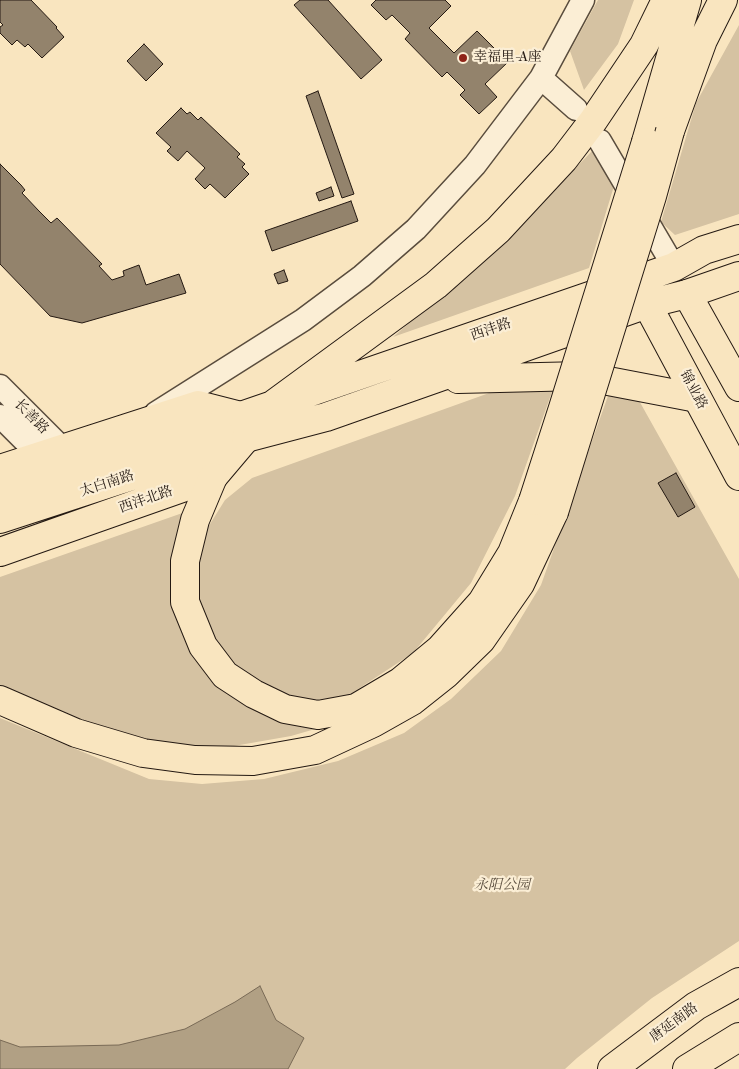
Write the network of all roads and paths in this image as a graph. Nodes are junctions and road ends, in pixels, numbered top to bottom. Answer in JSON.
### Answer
{"nodes":[{"id":1,"x":583,"y":0,"type":"edge"},
{"id":2,"x":666,"y":0,"type":"edge"},
{"id":3,"x":687,"y":0,"type":"edge"},
{"id":4,"x":723,"y":0,"type":"edge"},
{"id":5,"x":541,"y":78,"type":"junction"},
{"id":6,"x":576,"y":109,"type":"dead end"},
{"id":7,"x":600,"y":141,"type":"dead end"},
{"id":8,"x":739,"y":239,"type":"edge"},
{"id":9,"x":674,"y":267,"type":"junction"},
{"id":10,"x":739,"y":276,"type":"edge"},
{"id":11,"x":687,"y":294,"type":"junction"},
{"id":12,"x":647,"y":304,"type":"junction"},
{"id":13,"x":434,"y":379,"type":"junction"},
{"id":14,"x":0,"y":386,"type":"edge"},
{"id":15,"x":739,"y":387,"type":"edge"},
{"id":16,"x":697,"y":398,"type":"junction"},
{"id":17,"x":271,"y":406,"type":"junction"},
{"id":18,"x":0,"y":416,"type":"edge"},
{"id":19,"x":139,"y":424,"type":"junction"},
{"id":20,"x":244,"y":427,"type":"junction"},
{"id":21,"x":209,"y":438,"type":"junction"},
{"id":22,"x":51,"y":452,"type":"junction"},
{"id":23,"x":0,"y":468,"type":"edge"},
{"id":24,"x":739,"y":476,"type":"edge"},
{"id":25,"x":213,"y":477,"type":"junction"},
{"id":26,"x":0,"y":494,"type":"edge"},
{"id":27,"x":544,"y":507,"type":"junction"},
{"id":28,"x":0,"y":519,"type":"edge"},
{"id":29,"x":0,"y":552,"type":"edge"},
{"id":30,"x":0,"y":700,"type":"edge"},
{"id":31,"x":739,"y":982,"type":"edge"},
{"id":32,"x":739,"y":1037,"type":"edge"},
{"id":33,"x":612,"y":1069,"type":"edge"},
{"id":34,"x":687,"y":1069,"type":"edge"}],
"edges":[{"from":1,"to":5,"type":"street"},
{"from":2,"to":17,"type":"main road"},
{"from":3,"to":27,"type":"main road","bridge":true},
{"from":4,"to":27,"type":"main road","bridge":true},
{"from":5,"to":6,"type":"street"},
{"from":5,"to":19,"type":"street"},
{"from":7,"to":9,"type":"street"},
{"from":8,"to":9,"type":"main road","name":"西沣路"},
{"from":9,"to":17,"type":"main road","name":"西沣路"},
{"from":10,"to":11,"type":"main road","name":"西沣路"},
{"from":11,"to":12,"type":"main road","name":"西沣路"},
{"from":11,"to":15,"type":"main road"},
{"from":12,"to":13,"type":"main road","name":"西沣路"},
{"from":12,"to":16,"type":"main road","name":"锦业路"},
{"from":13,"to":16,"type":"main road"},
{"from":13,"to":20,"type":"main road","name":"西沣路"},
{"from":14,"to":22,"type":"street","name":"长善路"},
{"from":16,"to":24,"type":"main road","name":"锦业路"},
{"from":17,"to":20,"type":"main road","name":"西沣路"},
{"from":18,"to":22,"type":"street","name":"长善路"},
{"from":19,"to":20,"type":"main road"},
{"from":19,"to":22,"type":"main road"},
{"from":20,"to":21,"type":"main road"},
{"from":20,"to":25,"type":"main road"},
{"from":21,"to":26,"type":"main road","name":"太白南路"},
{"from":21,"to":28,"type":"main road","name":"太白南路"},
{"from":22,"to":23,"type":"main road"},
{"from":25,"to":27,"type":"main road"},
{"from":25,"to":29,"type":"main road","name":"西沣北路"},
{"from":27,"to":30,"type":"main road"},
{"from":31,"to":33,"type":"main road","name":"唐延南路"},
{"from":32,"to":34,"type":"main road"}]}
